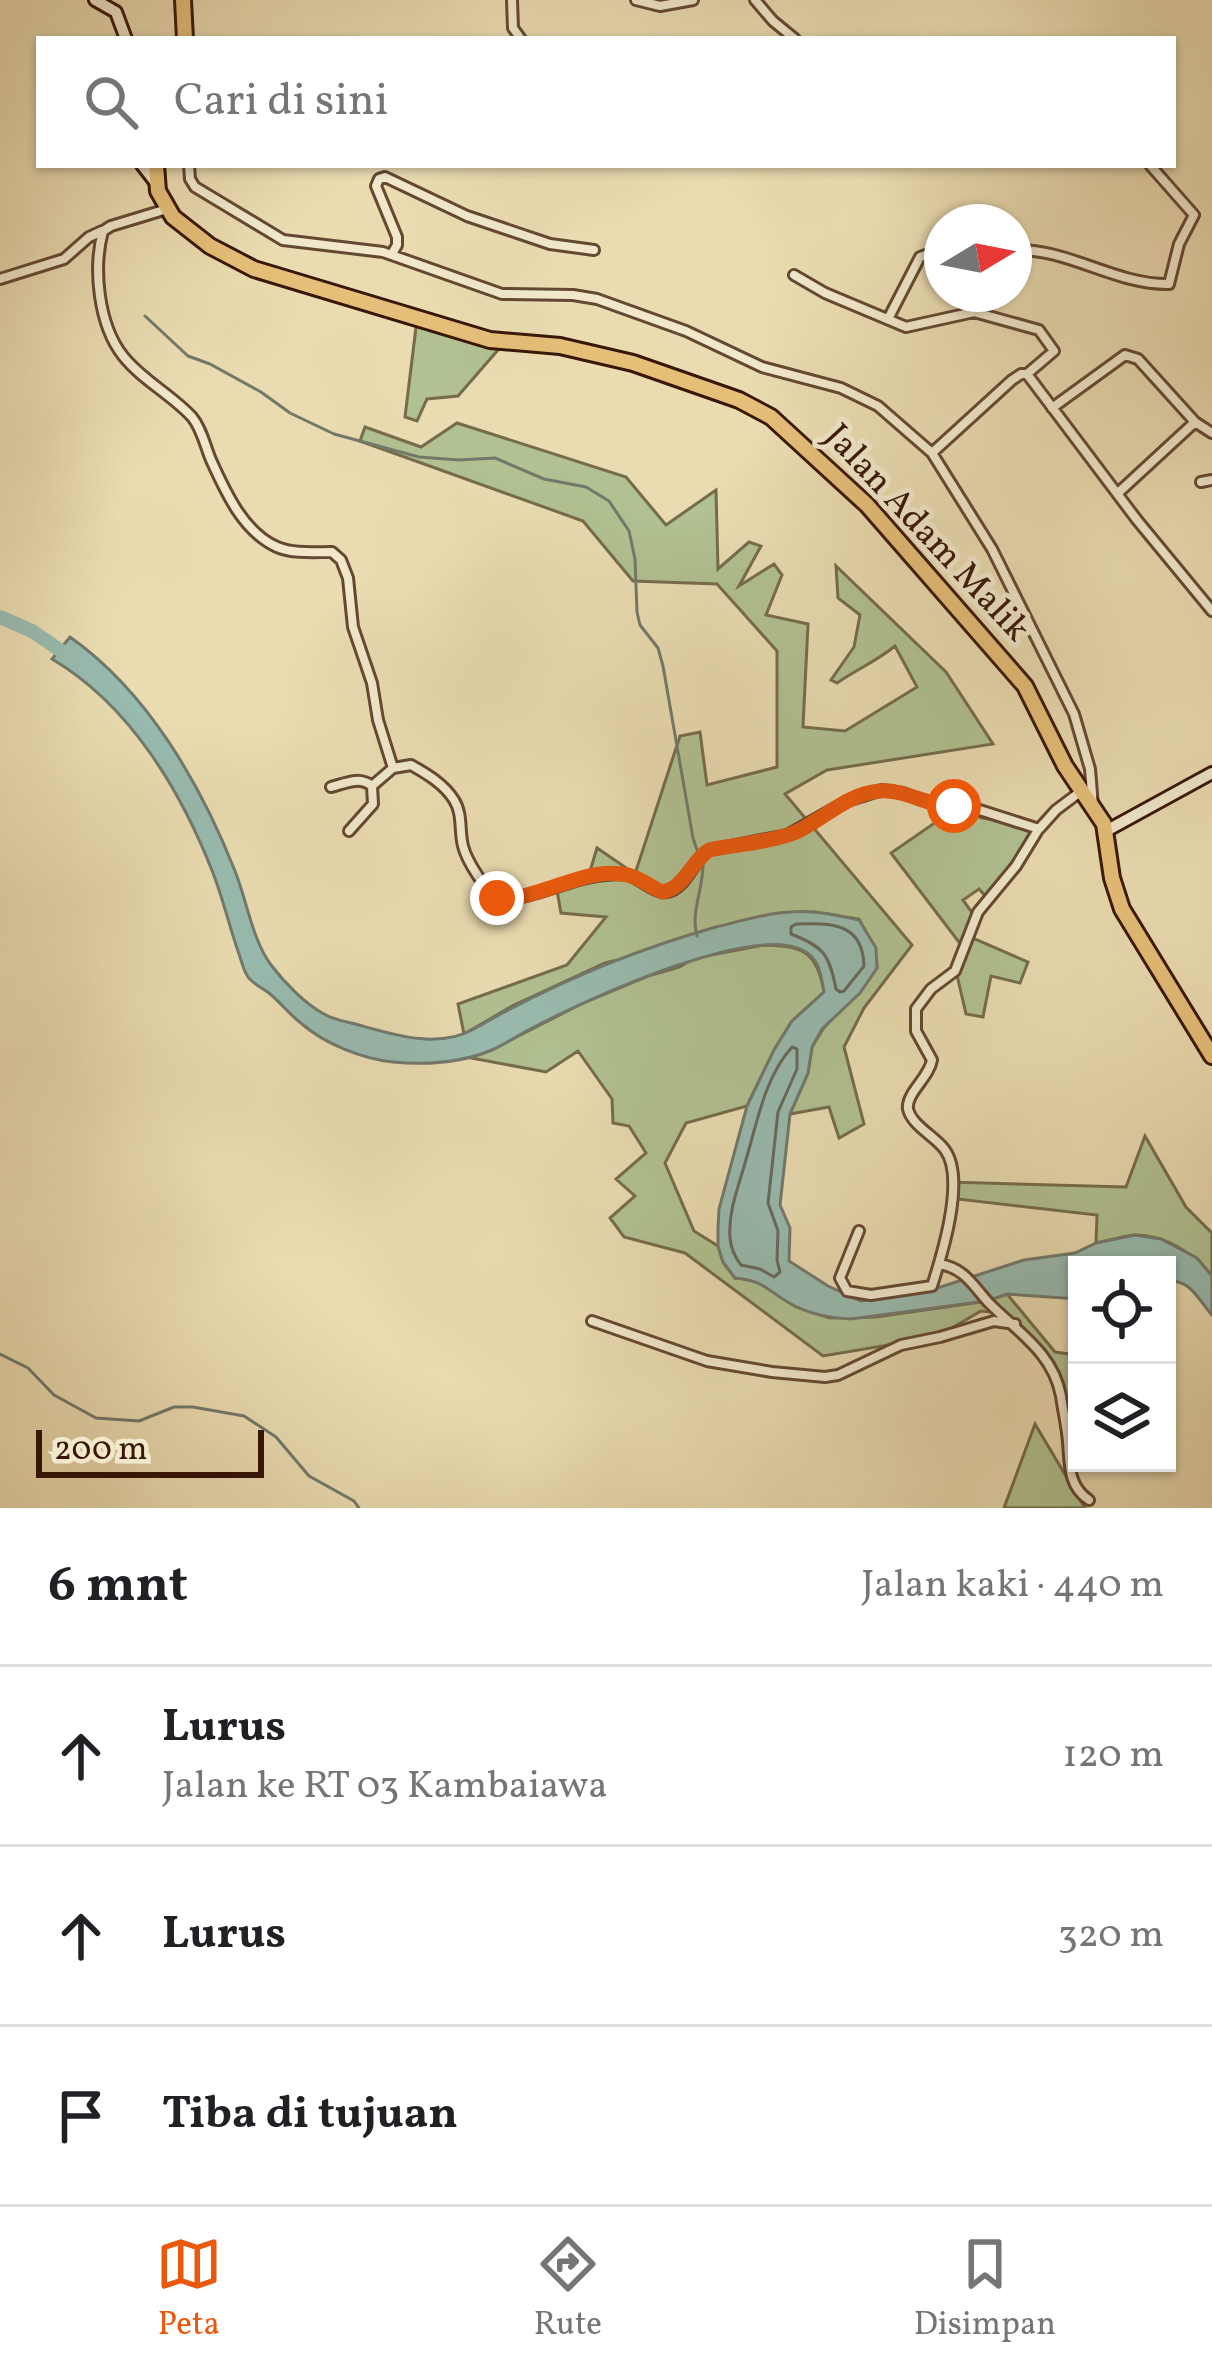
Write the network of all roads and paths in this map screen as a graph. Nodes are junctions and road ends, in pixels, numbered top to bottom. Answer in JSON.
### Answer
{"nodes":[{"id":1,"x":95,"y":0,"type":"edge"},
{"id":2,"x":183,"y":0,"type":"edge"},
{"id":3,"x":512,"y":0,"type":"edge"},
{"id":4,"x":636,"y":0,"type":"edge"},
{"id":5,"x":693,"y":0,"type":"edge"},
{"id":6,"x":755,"y":0,"type":"edge"},
{"id":7,"x":125,"y":36,"type":"edge"},
{"id":8,"x":185,"y":36,"type":"edge"},
{"id":9,"x":519,"y":36,"type":"edge"},
{"id":10,"x":790,"y":36,"type":"edge"},
{"id":11,"x":144,"y":168,"type":"edge"},
{"id":12,"x":156,"y":168,"type":"edge"},
{"id":13,"x":189,"y":168,"type":"edge"},
{"id":14,"x":1153,"y":168,"type":"edge"},
{"id":15,"x":156,"y":183,"type":"junction"},
{"id":16,"x":167,"y":209,"type":"junction"},
{"id":17,"x":103,"y":231,"type":"junction"},
{"id":18,"x":594,"y":250,"type":"dead end"},
{"id":19,"x":1032,"y":251,"type":"edge"},
{"id":20,"x":392,"y":254,"type":"junction"},
{"id":21,"x":924,"y":256,"type":"edge"},
{"id":22,"x":794,"y":275,"type":"dead end"},
{"id":23,"x":0,"y":279,"type":"edge"},
{"id":24,"x":888,"y":319,"type":"junction"},
{"id":25,"x":1027,"y":374,"type":"junction"},
{"id":26,"x":1052,"y":408,"type":"junction"},
{"id":27,"x":1195,"y":422,"type":"junction"},
{"id":28,"x":1212,"y":433,"type":"edge"},
{"id":29,"x":932,"y":453,"type":"junction"},
{"id":30,"x":1212,"y":480,"type":"edge"},
{"id":31,"x":1201,"y":482,"type":"dead end"},
{"id":32,"x":1118,"y":494,"type":"junction"},
{"id":33,"x":1212,"y":611,"type":"edge"},
{"id":34,"x":393,"y":768,"type":"junction"},
{"id":35,"x":1212,"y":773,"type":"edge"},
{"id":36,"x":372,"y":786,"type":"junction"},
{"id":37,"x":331,"y":787,"type":"dead end"},
{"id":38,"x":1082,"y":791,"type":"junction"},
{"id":39,"x":1093,"y":808,"type":"junction"},
{"id":40,"x":1040,"y":829,"type":"junction"},
{"id":41,"x":349,"y":830,"type":"dead end"},
{"id":42,"x":1106,"y":831,"type":"junction"},
{"id":43,"x":1212,"y":1056,"type":"edge"},
{"id":44,"x":859,"y":1231,"type":"dead end"},
{"id":45,"x":938,"y":1264,"type":"junction"},
{"id":46,"x":592,"y":1321,"type":"dead end"},
{"id":47,"x":1015,"y":1324,"type":"junction"},
{"id":48,"x":1089,"y":1500,"type":"dead end"}],
"edges":[{"from":1,"to":7,"type":"street"},
{"from":2,"to":8,"type":"highway"},
{"from":3,"to":9,"type":"street"},
{"from":4,"to":5,"type":"street"},
{"from":6,"to":10,"type":"street"},
{"from":11,"to":15,"type":"street"},
{"from":12,"to":15,"type":"highway","name":"Jalan Adam Malik"},
{"from":13,"to":20,"type":"street"},
{"from":14,"to":19,"type":"street"},
{"from":15,"to":16,"type":"highway","name":"Jalan Adam Malik"},
{"from":16,"to":17,"type":"street"},
{"from":16,"to":38,"type":"highway","name":"Jalan Adam Malik"},
{"from":17,"to":23,"type":"street"},
{"from":17,"to":34,"type":"street"},
{"from":18,"to":20,"type":"street"},
{"from":20,"to":29,"type":"street"},
{"from":21,"to":24,"type":"street"},
{"from":22,"to":24,"type":"street"},
{"from":24,"to":25,"type":"street"},
{"from":25,"to":26,"type":"street"},
{"from":25,"to":29,"type":"street"},
{"from":26,"to":27,"type":"street"},
{"from":26,"to":32,"type":"street"},
{"from":27,"to":28,"type":"street"},
{"from":27,"to":32,"type":"street"},
{"from":29,"to":39,"type":"street"},
{"from":30,"to":31,"type":"street"},
{"from":32,"to":33,"type":"street"},
{"from":34,"to":36,"type":"street"},
{"from":34,"to":40,"type":"street"},
{"from":35,"to":42,"type":"street"},
{"from":36,"to":37,"type":"street"},
{"from":36,"to":41,"type":"street"},
{"from":38,"to":39,"type":"highway","name":"Jalan Adam Malik"},
{"from":38,"to":40,"type":"street"},
{"from":39,"to":42,"type":"highway","name":"Jalan Adam Malik"},
{"from":40,"to":45,"type":"street"},
{"from":42,"to":43,"type":"highway","name":"Jalan Adam Malik"},
{"from":44,"to":45,"type":"street"},
{"from":45,"to":47,"type":"street"},
{"from":46,"to":47,"type":"street"},
{"from":47,"to":48,"type":"street"}]}
